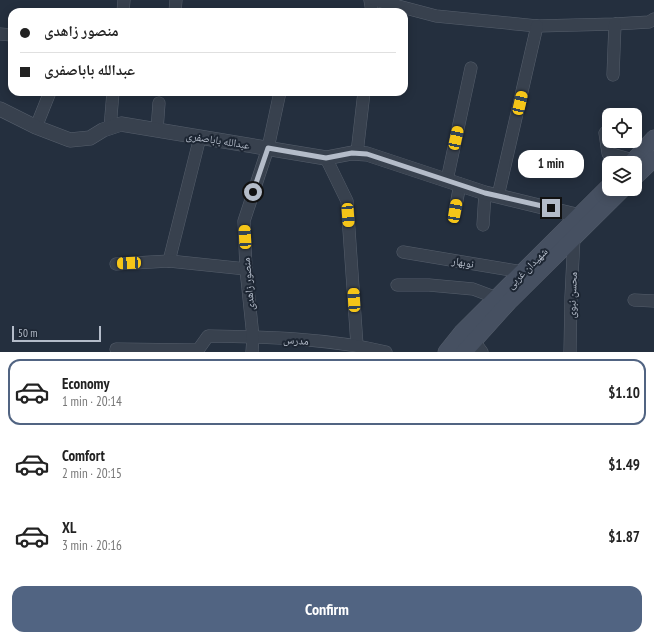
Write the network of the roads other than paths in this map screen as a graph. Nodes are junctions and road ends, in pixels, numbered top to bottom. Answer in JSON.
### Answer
{"nodes":[{"id":1,"x":375,"y":0,"type":"edge"},
{"id":2,"x":406,"y":8,"type":"edge"},
{"id":3,"x":408,"y":9,"type":"edge"},
{"id":4,"x":654,"y":19,"type":"edge"},
{"id":5,"x":615,"y":24,"type":"junction"},
{"id":6,"x":537,"y":26,"type":"junction"},
{"id":7,"x":471,"y":68,"type":"dead end"},
{"id":8,"x":613,"y":75,"type":"dead end"},
{"id":9,"x":48,"y":96,"type":"edge"},
{"id":10,"x":113,"y":96,"type":"edge"},
{"id":11,"x":279,"y":96,"type":"edge"},
{"id":12,"x":364,"y":96,"type":"edge"},
{"id":13,"x":159,"y":103,"type":"dead end"},
{"id":14,"x":0,"y":109,"type":"edge"},
{"id":15,"x":36,"y":127,"type":"junction"},
{"id":16,"x":110,"y":128,"type":"junction"},
{"id":17,"x":157,"y":130,"type":"junction"},
{"id":18,"x":200,"y":137,"type":"junction"},
{"id":19,"x":654,"y":138,"type":"edge"},
{"id":20,"x":268,"y":148,"type":"junction"},
{"id":21,"x":607,"y":148,"type":"edge"},
{"id":22,"x":357,"y":154,"type":"junction"},
{"id":23,"x":616,"y":156,"type":"edge"},
{"id":24,"x":638,"y":156,"type":"edge"},
{"id":25,"x":326,"y":158,"type":"junction"},
{"id":26,"x":654,"y":159,"type":"edge"},
{"id":27,"x":642,"y":170,"type":"edge"},
{"id":28,"x":453,"y":182,"type":"junction"},
{"id":29,"x":602,"y":193,"type":"edge"},
{"id":30,"x":492,"y":194,"type":"junction"},
{"id":31,"x":616,"y":196,"type":"edge"},
{"id":32,"x":455,"y":211,"type":"dead end"},
{"id":33,"x":580,"y":216,"type":"junction"},
{"id":34,"x":483,"y":225,"type":"dead end"},
{"id":35,"x":574,"y":237,"type":"junction"},
{"id":36,"x":403,"y":252,"type":"dead end"},
{"id":37,"x":169,"y":262,"type":"junction"},
{"id":38,"x":116,"y":264,"type":"dead end"},
{"id":39,"x":246,"y":269,"type":"junction"},
{"id":40,"x":523,"y":272,"type":"junction"},
{"id":41,"x":397,"y":285,"type":"dead end"},
{"id":42,"x":497,"y":298,"type":"junction"},
{"id":43,"x":634,"y":300,"type":"dead end"},
{"id":44,"x":654,"y":301,"type":"edge"},
{"id":45,"x":253,"y":337,"type":"junction"},
{"id":46,"x":357,"y":345,"type":"junction"},
{"id":47,"x":473,"y":348,"type":"edge"},
{"id":48,"x":116,"y":349,"type":"dead end"},
{"id":49,"x":252,"y":352,"type":"edge"},
{"id":50,"x":386,"y":352,"type":"edge"},
{"id":51,"x":446,"y":352,"type":"edge"},
{"id":52,"x":570,"y":352,"type":"edge"}],
"edges":[{"from":1,"to":2,"type":"street"},
{"from":3,"to":6,"type":"street"},
{"from":4,"to":5,"type":"street"},
{"from":5,"to":6,"type":"street"},
{"from":5,"to":8,"type":"street"},
{"from":6,"to":30,"type":"street"},
{"from":7,"to":28,"type":"street"},
{"from":9,"to":15,"type":"street"},
{"from":10,"to":16,"type":"street"},
{"from":11,"to":20,"type":"street","name":"منصور زاهدی"},
{"from":12,"to":22,"type":"street"},
{"from":13,"to":17,"type":"street"},
{"from":14,"to":15,"type":"street","name":"عبدالله باباصفری"},
{"from":15,"to":16,"type":"street","name":"عبدالله باباصفری"},
{"from":16,"to":17,"type":"street","name":"عبدالله باباصفری"},
{"from":17,"to":18,"type":"street","name":"عبدالله باباصفری"},
{"from":18,"to":20,"type":"street","name":"عبدالله باباصفری"},
{"from":18,"to":37,"type":"street"},
{"from":19,"to":24,"type":"main road"},
{"from":20,"to":25,"type":"street","name":"عبدالله باباصفری"},
{"from":20,"to":39,"type":"street","name":"منصور زاهدی"},
{"from":21,"to":23,"type":"street"},
{"from":22,"to":25,"type":"street","name":"عبدالله باباصفری"},
{"from":22,"to":28,"type":"street","name":"عبدالله باباصفری"},
{"from":25,"to":46,"type":"street"},
{"from":26,"to":27,"type":"main road"},
{"from":28,"to":30,"type":"street","name":"عبدالله باباصفری"},
{"from":28,"to":32,"type":"street"},
{"from":29,"to":33,"type":"main road","name":"شهیدان غربی"},
{"from":30,"to":33,"type":"street","name":"عبدالله باباصفری"},
{"from":30,"to":34,"type":"street"},
{"from":31,"to":35,"type":"main road","name":"شهیدان غربی"},
{"from":33,"to":40,"type":"main road","name":"شهیدان غربی"},
{"from":35,"to":47,"type":"main road","name":"شهیدان غربی"},
{"from":35,"to":52,"type":"street","name":"محسن نبوی"},
{"from":36,"to":40,"type":"street","name":"نوبهار"},
{"from":37,"to":38,"type":"street"},
{"from":37,"to":39,"type":"street"},
{"from":39,"to":45,"type":"street","name":"منصور زاهدی"},
{"from":40,"to":42,"type":"main road","name":"شهیدان غربی"},
{"from":41,"to":42,"type":"street"},
{"from":42,"to":51,"type":"main road","name":"شهیدان غربی"},
{"from":43,"to":44,"type":"street"},
{"from":45,"to":46,"type":"street","name":"مدرس"},
{"from":45,"to":48,"type":"street","name":"مدرس"},
{"from":45,"to":49,"type":"street","name":"منصور زاهدی"},
{"from":46,"to":50,"type":"street","name":"مدرس"}]}
